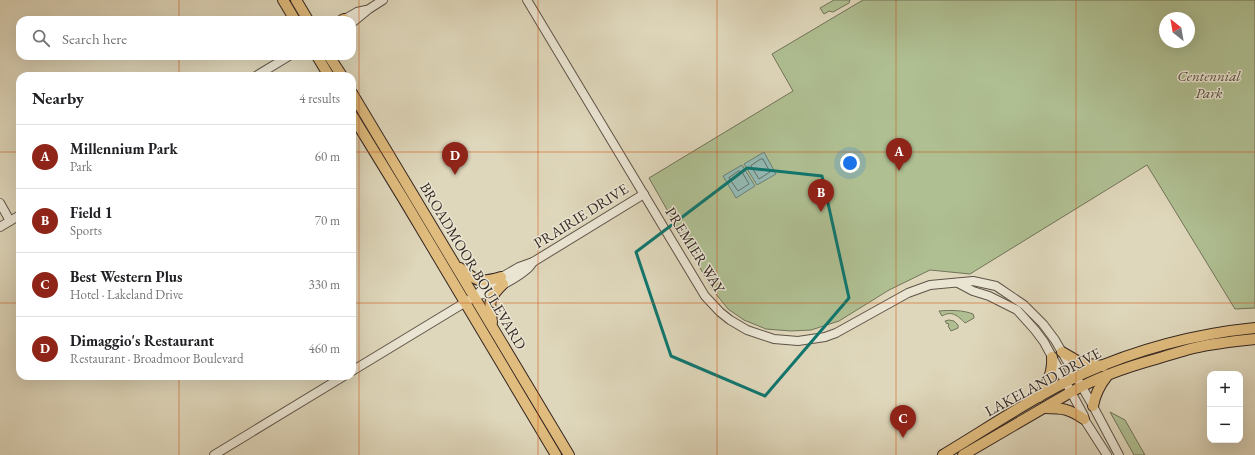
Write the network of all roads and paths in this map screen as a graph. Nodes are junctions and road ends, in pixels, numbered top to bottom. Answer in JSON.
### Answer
{"nodes":[{"id":1,"x":283,"y":0,"type":"edge"},
{"id":2,"x":296,"y":0,"type":"edge"},
{"id":3,"x":383,"y":0,"type":"edge"},
{"id":4,"x":527,"y":0,"type":"edge"},
{"id":5,"x":293,"y":16,"type":"edge"},
{"id":6,"x":305,"y":16,"type":"edge"},
{"id":7,"x":352,"y":16,"type":"edge"},
{"id":8,"x":282,"y":60,"type":"edge"},
{"id":9,"x":319,"y":60,"type":"edge"},
{"id":10,"x":334,"y":60,"type":"edge"},
{"id":11,"x":263,"y":72,"type":"edge"},
{"id":12,"x":327,"y":72,"type":"edge"},
{"id":13,"x":340,"y":72,"type":"edge"},
{"id":14,"x":356,"y":100,"type":"edge"},
{"id":15,"x":356,"y":122,"type":"edge"},
{"id":16,"x":644,"y":194,"type":"junction"},
{"id":17,"x":0,"y":203,"type":"edge"},
{"id":18,"x":16,"y":217,"type":"edge"},
{"id":19,"x":10,"y":221,"type":"junction"},
{"id":20,"x":0,"y":227,"type":"edge"},
{"id":21,"x":454,"y":264,"type":"junction"},
{"id":22,"x":502,"y":280,"type":"junction"},
{"id":23,"x":957,"y":283,"type":"junction"},
{"id":24,"x":476,"y":296,"type":"junction"},
{"id":25,"x":465,"y":302,"type":"junction"},
{"id":26,"x":493,"y":327,"type":"junction"},
{"id":27,"x":1255,"y":328,"type":"edge"},
{"id":28,"x":1255,"y":339,"type":"edge"},
{"id":29,"x":1062,"y":352,"type":"junction"},
{"id":30,"x":1052,"y":357,"type":"junction"},
{"id":31,"x":356,"y":369,"type":"edge"},
{"id":32,"x":1105,"y":371,"type":"junction"},
{"id":33,"x":337,"y":380,"type":"edge"},
{"id":34,"x":1080,"y":381,"type":"junction"},
{"id":35,"x":1068,"y":388,"type":"junction"},
{"id":36,"x":1039,"y":397,"type":"junction"},
{"id":37,"x":1094,"y":406,"type":"junction"},
{"id":38,"x":1044,"y":408,"type":"junction"},
{"id":39,"x":1084,"y":419,"type":"junction"},
{"id":40,"x":214,"y":455,"type":"edge"},
{"id":41,"x":556,"y":455,"type":"edge"},
{"id":42,"x":569,"y":455,"type":"edge"},
{"id":43,"x":943,"y":455,"type":"edge"},
{"id":44,"x":963,"y":455,"type":"edge"},
{"id":45,"x":1107,"y":455,"type":"edge"},
{"id":46,"x":1119,"y":455,"type":"edge"}],
"edges":[{"from":1,"to":5,"type":"main road"},
{"from":2,"to":6,"type":"main road"},
{"from":3,"to":7,"type":"street"},
{"from":4,"to":16,"type":"street","name":"PREMIER WAY"},
{"from":8,"to":11,"type":"street"},
{"from":9,"to":12,"type":"main road"},
{"from":10,"to":13,"type":"main road"},
{"from":14,"to":21,"type":"main road","name":"BROADMOOR BOULEVARD"},
{"from":15,"to":25,"type":"main road","name":"BROADMOOR BOULEVARD"},
{"from":16,"to":22,"type":"street","name":"PRAIRIE DRIVE"},
{"from":16,"to":23,"type":"street","name":"PREMIER WAY"},
{"from":17,"to":19,"type":"street"},
{"from":18,"to":19,"type":"street"},
{"from":19,"to":20,"type":"street"},
{"from":21,"to":22,"type":"main road"},
{"from":21,"to":24,"type":"main road","name":"BROADMOOR BOULEVARD"},
{"from":22,"to":24,"type":"street","name":"PRAIRIE DRIVE"},
{"from":22,"to":26,"type":"main road"},
{"from":23,"to":29,"type":"street","name":"PREMIER WAY"},
{"from":23,"to":30,"type":"street","name":"PREMIER WAY"},
{"from":24,"to":25,"type":"street","name":"PRAIRIE DRIVE"},
{"from":24,"to":26,"type":"main road","name":"BROADMOOR BOULEVARD"},
{"from":25,"to":31,"type":"street","name":"PRAIRIE DRIVE"},
{"from":25,"to":41,"type":"main road","name":"BROADMOOR BOULEVARD"},
{"from":26,"to":42,"type":"main road","name":"BROADMOOR BOULEVARD"},
{"from":27,"to":32,"type":"main road","name":"LAKELAND DRIVE"},
{"from":28,"to":32,"type":"main road","name":"LAKELAND DRIVE"},
{"from":29,"to":32,"type":"main road"},
{"from":29,"to":34,"type":"street","name":"PREMIER WAY"},
{"from":30,"to":35,"type":"street","name":"PREMIER WAY"},
{"from":30,"to":36,"type":"main road"},
{"from":32,"to":34,"type":"main road","name":"LAKELAND DRIVE"},
{"from":32,"to":37,"type":"main road"},
{"from":33,"to":40,"type":"street"},
{"from":34,"to":35,"type":"main road","name":"LAKELAND DRIVE"},
{"from":34,"to":37,"type":"street","name":"PREMIER WAY"},
{"from":35,"to":36,"type":"main road","name":"LAKELAND DRIVE"},
{"from":35,"to":38,"type":"main road","name":"LAKELAND DRIVE"},
{"from":35,"to":39,"type":"street","name":"PREMIER WAY"},
{"from":36,"to":43,"type":"main road","name":"LAKELAND DRIVE"},
{"from":37,"to":46,"type":"street","name":"PREMIER WAY"},
{"from":38,"to":39,"type":"main road"},
{"from":38,"to":44,"type":"main road","name":"LAKELAND DRIVE"},
{"from":39,"to":45,"type":"street","name":"PREMIER WAY"}]}
